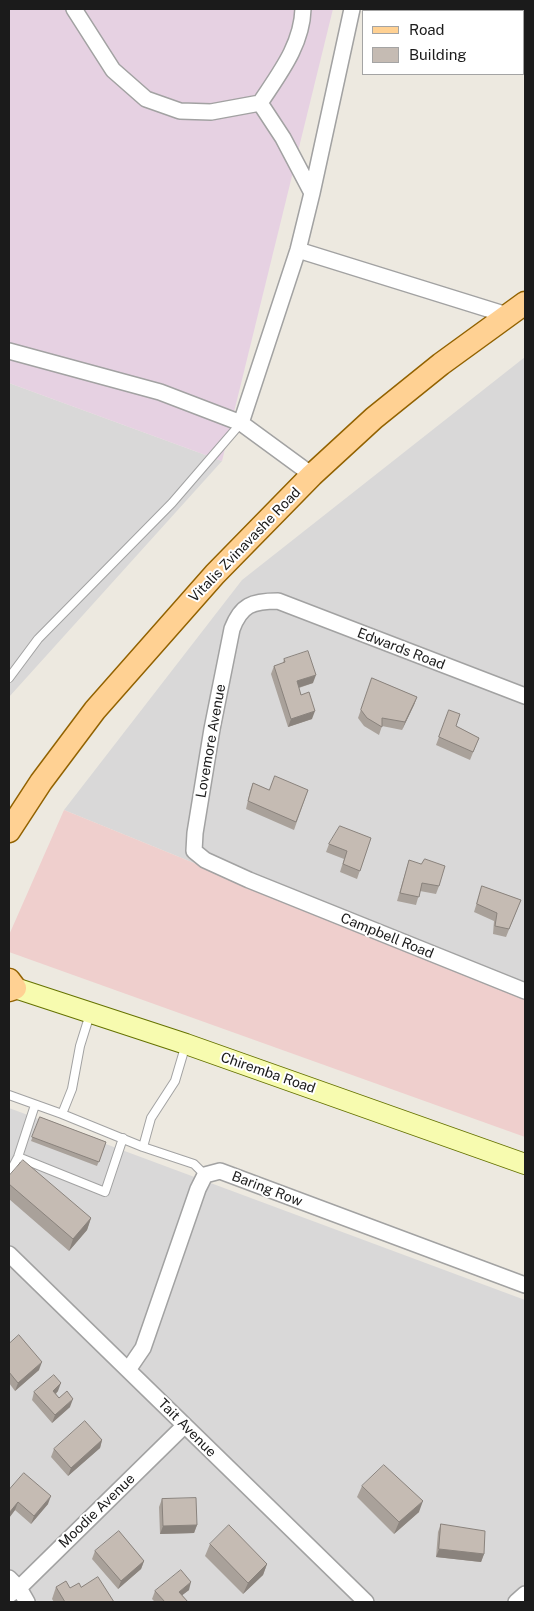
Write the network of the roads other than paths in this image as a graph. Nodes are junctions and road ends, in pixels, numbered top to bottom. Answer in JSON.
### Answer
{"nodes":[{"id":1,"x":74,"y":9,"type":"edge"},
{"id":2,"x":303,"y":9,"type":"edge"},
{"id":3,"x":352,"y":9,"type":"edge"},
{"id":4,"x":260,"y":103,"type":"junction"},
{"id":5,"x":312,"y":193,"type":"junction"},
{"id":6,"x":298,"y":250,"type":"junction"},
{"id":7,"x":525,"y":303,"type":"edge"},
{"id":8,"x":507,"y":315,"type":"junction"},
{"id":9,"x":9,"y":351,"type":"edge"},
{"id":10,"x":241,"y":423,"type":"junction"},
{"id":11,"x":312,"y":475,"type":"junction"},
{"id":12,"x":278,"y":601,"type":"joint"},
{"id":13,"x":9,"y":678,"type":"edge"},
{"id":14,"x":525,"y":696,"type":"edge"},
{"id":15,"x":9,"y":831,"type":"edge"},
{"id":16,"x":249,"y":880,"type":"joint"},
{"id":17,"x":10,"y":986,"type":"edge"},
{"id":18,"x":525,"y":991,"type":"edge"},
{"id":19,"x":90,"y":1014,"type":"junction"},
{"id":20,"x":186,"y":1044,"type":"junction"},
{"id":21,"x":9,"y":1095,"type":"edge"},
{"id":22,"x":35,"y":1105,"type":"junction"},
{"id":23,"x":62,"y":1114,"type":"junction"},
{"id":24,"x":123,"y":1138,"type":"junction"},
{"id":25,"x":143,"y":1147,"type":"junction"},
{"id":26,"x":18,"y":1158,"type":"junction"},
{"id":27,"x":525,"y":1164,"type":"edge"},
{"id":28,"x":9,"y":1174,"type":"edge"},
{"id":29,"x":205,"y":1175,"type":"junction"},
{"id":30,"x":9,"y":1254,"type":"edge"},
{"id":31,"x":525,"y":1286,"type":"edge"},
{"id":32,"x":128,"y":1370,"type":"junction"},
{"id":33,"x":184,"y":1426,"type":"junction"},
{"id":34,"x":12,"y":1587,"type":"edge"},
{"id":35,"x":525,"y":1594,"type":"edge"},
{"id":36,"x":27,"y":1602,"type":"edge"},
{"id":37,"x":366,"y":1602,"type":"edge"},
{"id":38,"x":516,"y":1602,"type":"edge"}],
"edges":[{"from":1,"to":4,"type":"street"},
{"from":2,"to":4,"type":"street"},
{"from":3,"to":5,"type":"street"},
{"from":4,"to":5,"type":"street"},
{"from":5,"to":6,"type":"street"},
{"from":6,"to":8,"type":"street"},
{"from":6,"to":10,"type":"street"},
{"from":7,"to":8,"type":"main road","name":"Vitalis Zvinavashe Road"},
{"from":8,"to":11,"type":"main road","name":"Vitalis Zvinavashe Road"},
{"from":9,"to":10,"type":"street"},
{"from":10,"to":11,"type":"street"},
{"from":10,"to":13,"type":"lane"},
{"from":11,"to":15,"type":"main road","name":"Vitalis Zvinavashe Road"},
{"from":12,"to":14,"type":"street","name":"Edwards Road"},
{"from":12,"to":16,"type":"street","name":"Lovemore Avenue"},
{"from":16,"to":18,"type":"street","name":"Campbell Road"},
{"from":17,"to":19,"type":"main road","name":"Chiremba Road"},
{"from":19,"to":20,"type":"main road","name":"Chiremba Road"},
{"from":19,"to":23,"type":"lane"},
{"from":20,"to":25,"type":"lane"},
{"from":20,"to":27,"type":"main road","name":"Chiremba Road"},
{"from":21,"to":22,"type":"lane"},
{"from":22,"to":23,"type":"lane"},
{"from":22,"to":26,"type":"lane"},
{"from":23,"to":24,"type":"lane"},
{"from":24,"to":25,"type":"lane"},
{"from":24,"to":26,"type":"lane"},
{"from":25,"to":29,"type":"lane"},
{"from":26,"to":28,"type":"lane"},
{"from":29,"to":31,"type":"street","name":"Baring Row"},
{"from":29,"to":32,"type":"street"},
{"from":30,"to":32,"type":"street","name":"Tait Avenue"},
{"from":32,"to":33,"type":"street","name":"Tait Avenue"},
{"from":33,"to":34,"type":"street","name":"Moodie Avenue"},
{"from":33,"to":37,"type":"street","name":"Tait Avenue"},
{"from":34,"to":36,"type":"street"},
{"from":35,"to":38,"type":"street"}]}
